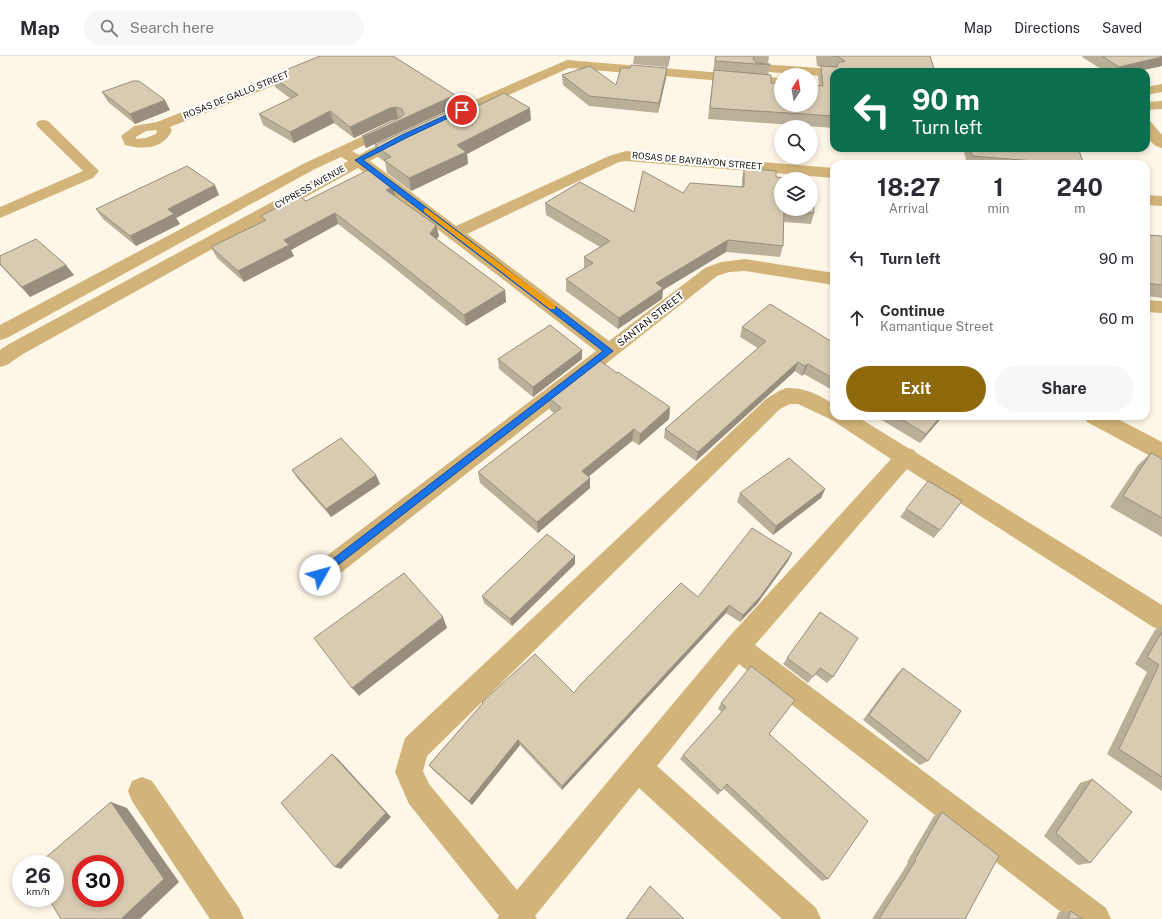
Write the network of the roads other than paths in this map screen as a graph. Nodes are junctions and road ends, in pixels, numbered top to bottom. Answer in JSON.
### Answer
{"nodes":[{"id":1,"x":336,"y":56,"type":"edge"},
{"id":2,"x":555,"y":56,"type":"edge"},
{"id":3,"x":598,"y":56,"type":"edge"},
{"id":4,"x":579,"y":60,"type":"edge"},
{"id":5,"x":830,"y":73,"type":"edge"},
{"id":6,"x":774,"y":81,"type":"edge"},
{"id":7,"x":818,"y":85,"type":"edge"},
{"id":8,"x":830,"y":86,"type":"edge"},
{"id":9,"x":1162,"y":88,"type":"edge"},
{"id":10,"x":1150,"y":90,"type":"edge"},
{"id":11,"x":1162,"y":105,"type":"edge"},
{"id":12,"x":1150,"y":106,"type":"edge"},
{"id":13,"x":402,"y":122,"type":"edge"},
{"id":14,"x":43,"y":124,"type":"dead end"},
{"id":15,"x":159,"y":126,"type":"dead end"},
{"id":16,"x":419,"y":130,"type":"edge"},
{"id":17,"x":1150,"y":130,"type":"edge"},
{"id":18,"x":1162,"y":144,"type":"edge"},
{"id":19,"x":340,"y":150,"type":"junction"},
{"id":20,"x":358,"y":160,"type":"junction"},
{"id":21,"x":830,"y":173,"type":"edge"},
{"id":22,"x":1150,"y":200,"type":"edge"},
{"id":23,"x":1162,"y":201,"type":"edge"},
{"id":24,"x":0,"y":213,"type":"edge"},
{"id":25,"x":456,"y":233,"type":"junction"},
{"id":26,"x":830,"y":278,"type":"edge"},
{"id":27,"x":1150,"y":306,"type":"edge"},
{"id":28,"x":1162,"y":307,"type":"edge"},
{"id":29,"x":0,"y":333,"type":"edge"},
{"id":30,"x":609,"y":351,"type":"junction"},
{"id":31,"x":0,"y":360,"type":"edge"},
{"id":32,"x":830,"y":410,"type":"edge"},
{"id":33,"x":847,"y":420,"type":"edge"},
{"id":34,"x":1102,"y":420,"type":"edge"},
{"id":35,"x":1162,"y":452,"type":"edge"},
{"id":36,"x":906,"y":456,"type":"junction"},
{"id":37,"x":320,"y":575,"type":"dead end"},
{"id":38,"x":1162,"y":619,"type":"edge"},
{"id":39,"x":737,"y":647,"type":"junction"},
{"id":40,"x":637,"y":767,"type":"junction"},
{"id":41,"x":142,"y":792,"type":"dead end"},
{"id":42,"x":517,"y":917,"type":"edge"},
{"id":43,"x":228,"y":919,"type":"edge"},
{"id":44,"x":805,"y":919,"type":"edge"},
{"id":45,"x":1095,"y":919,"type":"edge"}],
"edges":[{"from":1,"to":15,"type":"street","name":"ROSAS DE GALLO STREET"},
{"from":2,"to":4,"type":"street"},
{"from":3,"to":5,"type":"street"},
{"from":4,"to":6,"type":"street"},
{"from":7,"to":8,"type":"street"},
{"from":9,"to":10,"type":"street"},
{"from":11,"to":12,"type":"street"},
{"from":13,"to":19,"type":"street","name":"CYPRESS AVENUE"},
{"from":14,"to":24,"type":"street"},
{"from":16,"to":20,"type":"street","name":"CYPRESS AVENUE"},
{"from":17,"to":18,"type":"street"},
{"from":19,"to":20,"type":"street"},
{"from":19,"to":29,"type":"street","name":"CYPRESS AVENUE"},
{"from":20,"to":25,"type":"street"},
{"from":20,"to":31,"type":"street","name":"CYPRESS AVENUE"},
{"from":21,"to":25,"type":"street","name":"ROSAS DE BAYBAYON STREET"},
{"from":22,"to":23,"type":"street"},
{"from":25,"to":30,"type":"street"},
{"from":26,"to":30,"type":"street","name":"SANTAN STREET"},
{"from":27,"to":28,"type":"street"},
{"from":30,"to":37,"type":"street","name":"SANTAN STREET"},
{"from":32,"to":42,"type":"street"},
{"from":33,"to":36,"type":"street"},
{"from":34,"to":35,"type":"street"},
{"from":36,"to":38,"type":"street"},
{"from":36,"to":39,"type":"street"},
{"from":39,"to":40,"type":"street"},
{"from":39,"to":45,"type":"street"},
{"from":40,"to":42,"type":"street"},
{"from":40,"to":44,"type":"street"},
{"from":41,"to":43,"type":"street"}]}
